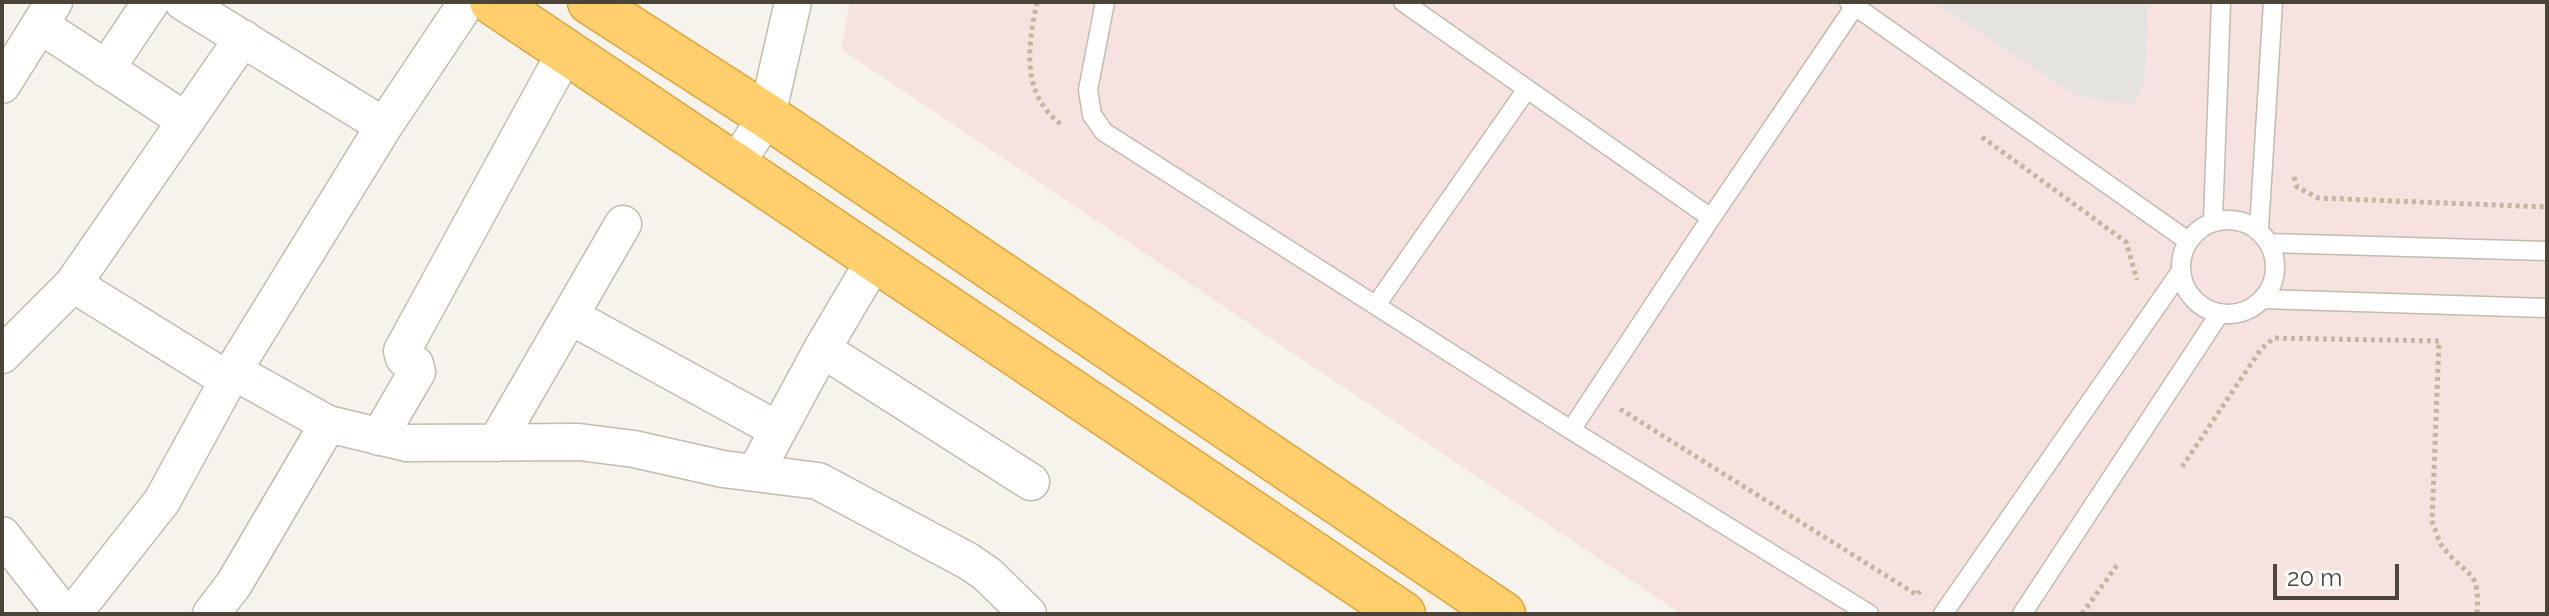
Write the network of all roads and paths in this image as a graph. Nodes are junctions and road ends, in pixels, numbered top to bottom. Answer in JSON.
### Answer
{"nodes":[{"id":1,"x":151,"y":2,"type":"edge"},
{"id":2,"x":183,"y":2,"type":"edge"},
{"id":3,"x":467,"y":2,"type":"edge"},
{"id":4,"x":492,"y":2,"type":"edge"},
{"id":5,"x":590,"y":2,"type":"edge"},
{"id":6,"x":793,"y":2,"type":"edge"},
{"id":7,"x":1105,"y":2,"type":"edge"},
{"id":8,"x":2221,"y":2,"type":"edge"},
{"id":9,"x":2273,"y":2,"type":"edge"},
{"id":10,"x":1412,"y":4,"type":"edge"},
{"id":11,"x":1852,"y":4,"type":"edge"},
{"id":12,"x":47,"y":14,"type":"edge"},
{"id":13,"x":243,"y":38,"type":"junction"},
{"id":14,"x":565,"y":53,"type":"junction"},
{"id":15,"x":106,"y":69,"type":"junction"},
{"id":16,"x":2,"y":85,"type":"edge"},
{"id":17,"x":1527,"y":89,"type":"junction"},
{"id":18,"x":767,"y":116,"type":"junction"},
{"id":19,"x":186,"y":121,"type":"junction"},
{"id":20,"x":384,"y":126,"type":"junction"},
{"id":21,"x":1977,"y":134,"type":"dead end"},
{"id":22,"x":736,"y":164,"type":"junction"},
{"id":23,"x":2289,"y":164,"type":"dead end"},
{"id":24,"x":2547,"y":207,"type":"edge"},
{"id":25,"x":1711,"y":218,"type":"junction"},
{"id":26,"x":2213,"y":221,"type":"junction"},
{"id":27,"x":623,"y":224,"type":"dead end"},
{"id":28,"x":2264,"y":236,"type":"junction"},
{"id":29,"x":2188,"y":241,"type":"junction"},
{"id":30,"x":2547,"y":251,"type":"edge"},
{"id":31,"x":876,"y":258,"type":"junction"},
{"id":32,"x":2181,"y":271,"type":"junction"},
{"id":33,"x":2137,"y":282,"type":"dead end"},
{"id":34,"x":73,"y":284,"type":"junction"},
{"id":35,"x":2263,"y":299,"type":"junction"},
{"id":36,"x":1376,"y":305,"type":"junction"},
{"id":37,"x":2547,"y":308,"type":"edge"},
{"id":38,"x":2220,"y":313,"type":"junction"},
{"id":39,"x":570,"y":316,"type":"junction"},
{"id":40,"x":822,"y":349,"type":"junction"},
{"id":41,"x":2,"y":355,"type":"edge"},
{"id":42,"x":231,"y":375,"type":"junction"},
{"id":43,"x":1613,"y":405,"type":"dead end"},
{"id":44,"x":328,"y":424,"type":"junction"},
{"id":45,"x":778,"y":430,"type":"junction"},
{"id":46,"x":1571,"y":430,"type":"junction"},
{"id":47,"x":379,"y":437,"type":"junction"},
{"id":48,"x":496,"y":443,"type":"junction"},
{"id":49,"x":2182,"y":467,"type":"dead end"},
{"id":50,"x":755,"y":473,"type":"junction"},
{"id":51,"x":1031,"y":482,"type":"dead end"},
{"id":52,"x":2,"y":535,"type":"edge"},
{"id":53,"x":2117,"y":565,"type":"dead end"},
{"id":54,"x":1926,"y":581,"type":"dead end"},
{"id":55,"x":64,"y":614,"type":"edge"},
{"id":56,"x":73,"y":614,"type":"edge"},
{"id":57,"x":211,"y":614,"type":"edge"},
{"id":58,"x":1028,"y":614,"type":"edge"},
{"id":59,"x":1403,"y":614,"type":"edge"},
{"id":60,"x":1503,"y":614,"type":"edge"},
{"id":61,"x":1869,"y":614,"type":"edge"},
{"id":62,"x":1943,"y":614,"type":"edge"},
{"id":63,"x":2022,"y":614,"type":"edge"},
{"id":64,"x":2082,"y":614,"type":"edge"},
{"id":65,"x":2477,"y":614,"type":"edge"}],
"edges":[{"from":1,"to":15,"type":"street"},
{"from":2,"to":13,"type":"street"},
{"from":3,"to":20,"type":"street"},
{"from":4,"to":14,"type":"highway"},
{"from":5,"to":18,"type":"highway"},
{"from":6,"to":18,"type":"street"},
{"from":7,"to":36,"type":"lane"},
{"from":8,"to":26,"type":"lane"},
{"from":9,"to":28,"type":"lane"},
{"from":10,"to":17,"type":"lane"},
{"from":11,"to":25,"type":"lane"},
{"from":11,"to":29,"type":"lane"},
{"from":12,"to":15,"type":"street"},
{"from":12,"to":16,"type":"street"},
{"from":13,"to":19,"type":"street"},
{"from":13,"to":20,"type":"street"},
{"from":14,"to":22,"type":"highway"},
{"from":14,"to":47,"type":"street"},
{"from":15,"to":19,"type":"street"},
{"from":17,"to":25,"type":"lane"},
{"from":17,"to":36,"type":"lane"},
{"from":18,"to":22,"type":"street"},
{"from":18,"to":60,"type":"highway"},
{"from":19,"to":34,"type":"street"},
{"from":20,"to":42,"type":"street"},
{"from":21,"to":33,"type":"path"},
{"from":22,"to":31,"type":"highway"},
{"from":23,"to":24,"type":"path"},
{"from":25,"to":46,"type":"lane"},
{"from":26,"to":28,"type":"lane"},
{"from":26,"to":29,"type":"lane"},
{"from":27,"to":39,"type":"street"},
{"from":28,"to":30,"type":"lane"},
{"from":28,"to":35,"type":"lane"},
{"from":29,"to":32,"type":"lane"},
{"from":31,"to":40,"type":"street"},
{"from":31,"to":59,"type":"highway"},
{"from":32,"to":38,"type":"lane"},
{"from":32,"to":62,"type":"lane"},
{"from":34,"to":41,"type":"street"},
{"from":34,"to":42,"type":"street"},
{"from":35,"to":37,"type":"lane"},
{"from":35,"to":38,"type":"lane"},
{"from":36,"to":46,"type":"lane"},
{"from":38,"to":63,"type":"lane"},
{"from":39,"to":45,"type":"street"},
{"from":39,"to":48,"type":"street"},
{"from":40,"to":45,"type":"street"},
{"from":40,"to":51,"type":"street"},
{"from":42,"to":44,"type":"street"},
{"from":42,"to":56,"type":"street"},
{"from":43,"to":54,"type":"path"},
{"from":44,"to":47,"type":"street"},
{"from":44,"to":57,"type":"street"},
{"from":45,"to":50,"type":"street"},
{"from":46,"to":61,"type":"lane"},
{"from":47,"to":48,"type":"street"},
{"from":48,"to":50,"type":"street"},
{"from":49,"to":65,"type":"path"},
{"from":50,"to":58,"type":"street"},
{"from":52,"to":55,"type":"street"},
{"from":53,"to":64,"type":"path"}]}
